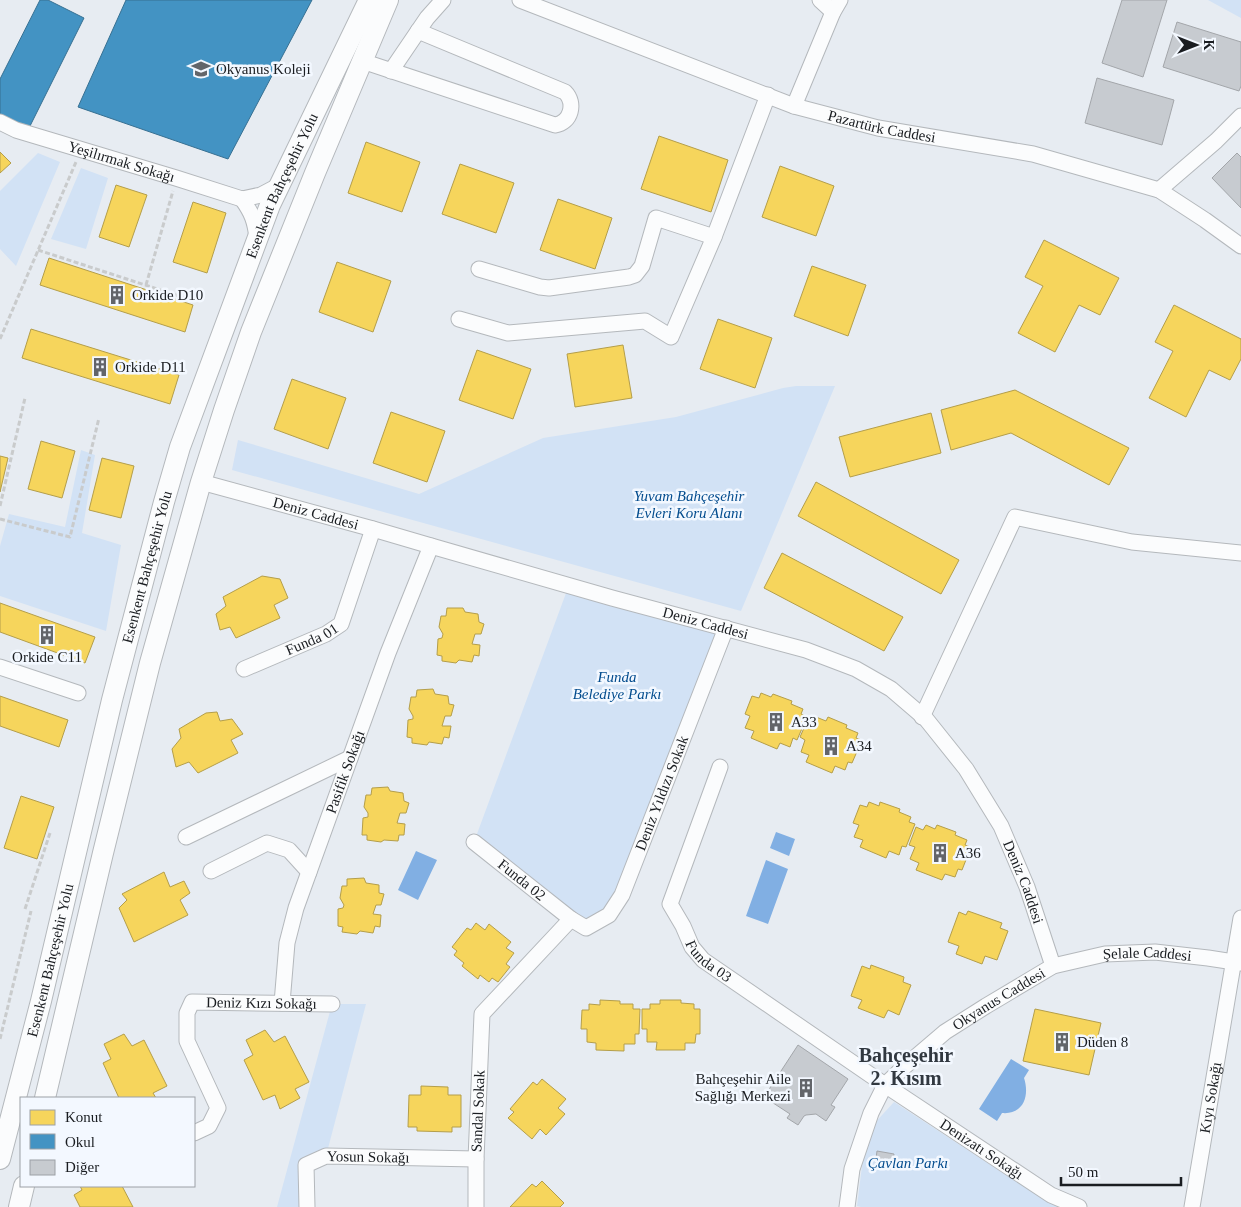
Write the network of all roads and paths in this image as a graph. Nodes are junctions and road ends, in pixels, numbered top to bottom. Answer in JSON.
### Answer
{"nodes":[{"id":1,"x":369,"y":0,"type":"edge"},
{"id":2,"x":388,"y":0,"type":"edge"},
{"id":3,"x":443,"y":0,"type":"edge"},
{"id":4,"x":520,"y":0,"type":"edge"},
{"id":5,"x":820,"y":0,"type":"edge"},
{"id":6,"x":837,"y":6,"type":"edge"},
{"id":7,"x":418,"y":31,"type":"junction"},
{"id":8,"x":362,"y":61,"type":"junction"},
{"id":9,"x":391,"y":71,"type":"junction"},
{"id":10,"x":768,"y":95,"type":"junction"},
{"id":11,"x":794,"y":106,"type":"junction"},
{"id":12,"x":1241,"y":116,"type":"edge"},
{"id":13,"x":0,"y":122,"type":"edge"},
{"id":14,"x":82,"y":150,"type":"junction"},
{"id":15,"x":176,"y":178,"type":"junction"},
{"id":16,"x":280,"y":184,"type":"junction"},
{"id":17,"x":1159,"y":190,"type":"junction"},
{"id":18,"x":242,"y":199,"type":"junction"},
{"id":19,"x":714,"y":237,"type":"junction"},
{"id":20,"x":257,"y":238,"type":"junction"},
{"id":21,"x":1241,"y":246,"type":"edge"},
{"id":22,"x":38,"y":250,"type":"junction"},
{"id":23,"x":479,"y":269,"type":"dead end"},
{"id":24,"x":146,"y":285,"type":"junction"},
{"id":25,"x":191,"y":300,"type":"dead end"},
{"id":26,"x":458,"y":319,"type":"dead end"},
{"id":27,"x":0,"y":339,"type":"edge"},
{"id":28,"x":25,"y":398,"type":"dead end"},
{"id":29,"x":99,"y":418,"type":"dead end"},
{"id":30,"x":172,"y":474,"type":"junction"},
{"id":31,"x":201,"y":482,"type":"junction"},
{"id":32,"x":0,"y":506,"type":"edge"},
{"id":33,"x":0,"y":519,"type":"edge"},
{"id":34,"x":373,"y":529,"type":"junction"},
{"id":35,"x":431,"y":546,"type":"junction"},
{"id":36,"x":1241,"y":552,"type":"edge"},
{"id":37,"x":726,"y":628,"type":"junction"},
{"id":38,"x":0,"y":667,"type":"edge"},
{"id":39,"x":244,"y":669,"type":"dead end"},
{"id":40,"x":78,"y":693,"type":"dead end"},
{"id":41,"x":922,"y":717,"type":"junction"},
{"id":42,"x":350,"y":758,"type":"junction"},
{"id":43,"x":720,"y":767,"type":"dead end"},
{"id":44,"x":50,"y":833,"type":"dead end"},
{"id":45,"x":186,"y":837,"type":"dead end"},
{"id":46,"x":474,"y":842,"type":"dead end"},
{"id":47,"x":211,"y":871,"type":"dead end"},
{"id":48,"x":309,"y":872,"type":"junction"},
{"id":49,"x":25,"y":910,"type":"dead end"},
{"id":50,"x":32,"y":912,"type":"dead end"},
{"id":51,"x":1241,"y":918,"type":"edge"},
{"id":52,"x":571,"y":919,"type":"junction"},
{"id":53,"x":1238,"y":962,"type":"edge"},
{"id":54,"x":1054,"y":966,"type":"junction"},
{"id":55,"x":282,"y":1003,"type":"junction"},
{"id":56,"x":332,"y":1004,"type":"dead end"},
{"id":57,"x":0,"y":1039,"type":"edge"},
{"id":58,"x":885,"y":1086,"type":"junction"},
{"id":59,"x":45,"y":1097,"type":"edge"},
{"id":60,"x":195,"y":1133,"type":"edge"},
{"id":61,"x":0,"y":1159,"type":"edge"},
{"id":62,"x":476,"y":1159,"type":"junction"},
{"id":63,"x":24,"y":1187,"type":"edge"},
{"id":64,"x":19,"y":1207,"type":"edge"},
{"id":65,"x":307,"y":1207,"type":"edge"},
{"id":66,"x":476,"y":1207,"type":"edge"},
{"id":67,"x":846,"y":1207,"type":"edge"},
{"id":68,"x":1079,"y":1207,"type":"edge"},
{"id":69,"x":1192,"y":1207,"type":"edge"}],
"edges":[{"from":1,"to":16,"type":"main road","name":"Esenkent Bahçeşehir Yolu"},
{"from":2,"to":8,"type":"main road","name":"Esenkent Bahçeşehir Yolu"},
{"from":3,"to":7,"type":"street"},
{"from":4,"to":10,"type":"street","name":"Pazartürk Caddesi"},
{"from":5,"to":6,"type":"street"},
{"from":6,"to":11,"type":"street"},
{"from":7,"to":9,"type":"street"},
{"from":7,"to":9,"type":"street"},
{"from":8,"to":9,"type":"street"},
{"from":8,"to":31,"type":"main road","name":"Esenkent Bahçeşehir Yolu"},
{"from":10,"to":11,"type":"street","name":"Pazartürk Caddesi"},
{"from":10,"to":19,"type":"street"},
{"from":11,"to":17,"type":"street","name":"Pazartürk Caddesi"},
{"from":12,"to":17,"type":"street"},
{"from":13,"to":14,"type":"street","name":"Yeşilırmak Sokağı"},
{"from":14,"to":15,"type":"street","name":"Yeşilırmak Sokağı"},
{"from":14,"to":22,"type":"path"},
{"from":15,"to":18,"type":"street","name":"Yeşilırmak Sokağı"},
{"from":15,"to":24,"type":"path"},
{"from":16,"to":18,"type":"street"},
{"from":16,"to":20,"type":"main road","name":"Esenkent Bahçeşehir Yolu"},
{"from":17,"to":21,"type":"street","name":"Pazartürk Caddesi"},
{"from":18,"to":20,"type":"street"},
{"from":19,"to":23,"type":"street"},
{"from":19,"to":26,"type":"street"},
{"from":20,"to":30,"type":"main road","name":"Esenkent Bahçeşehir Yolu"},
{"from":22,"to":24,"type":"path"},
{"from":22,"to":27,"type":"path"},
{"from":24,"to":25,"type":"path"},
{"from":28,"to":32,"type":"path"},
{"from":29,"to":33,"type":"path"},
{"from":30,"to":31,"type":"main road"},
{"from":30,"to":61,"type":"main road","name":"Esenkent Bahçeşehir Yolu"},
{"from":31,"to":34,"type":"street","name":"Deniz Caddesi"},
{"from":31,"to":59,"type":"main road","name":"Esenkent Bahçeşehir Yolu"},
{"from":34,"to":35,"type":"street","name":"Deniz Caddesi"},
{"from":34,"to":39,"type":"street","name":"Funda 01"},
{"from":35,"to":37,"type":"street","name":"Deniz Caddesi"},
{"from":35,"to":42,"type":"street","name":"Pasifik Sokağı"},
{"from":36,"to":41,"type":"street"},
{"from":37,"to":41,"type":"street","name":"Deniz Caddesi"},
{"from":37,"to":52,"type":"street","name":"Deniz Yıldızı Sokak"},
{"from":38,"to":40,"type":"street"},
{"from":41,"to":54,"type":"street","name":"Deniz Caddesi"},
{"from":42,"to":45,"type":"street"},
{"from":42,"to":48,"type":"street","name":"Pasifik Sokağı"},
{"from":43,"to":58,"type":"street","name":"Funda 03"},
{"from":44,"to":49,"type":"path"},
{"from":46,"to":52,"type":"street","name":"Funda 02"},
{"from":47,"to":48,"type":"street"},
{"from":48,"to":55,"type":"street","name":"Pasifik Sokağı"},
{"from":50,"to":57,"type":"path"},
{"from":51,"to":53,"type":"street","name":"Kıyı Sokağı"},
{"from":52,"to":62,"type":"street","name":"Sandal Sokak"},
{"from":53,"to":54,"type":"street","name":"Şelale Caddesi"},
{"from":53,"to":69,"type":"street","name":"Kıyı Sokağı"},
{"from":54,"to":58,"type":"street","name":"Okyanus Caddesi"},
{"from":55,"to":56,"type":"street","name":"Deniz Kızı Sokağı"},
{"from":55,"to":60,"type":"street","name":"Deniz Kızı Sokağı"},
{"from":58,"to":67,"type":"street","name":"Okyanus Caddesi"},
{"from":58,"to":68,"type":"street","name":"Denizatı Sokağı"},
{"from":62,"to":65,"type":"street","name":"Yosun Sokağı"},
{"from":62,"to":66,"type":"street","name":"Sandal Sokak"},
{"from":63,"to":64,"type":"main road"}]}
